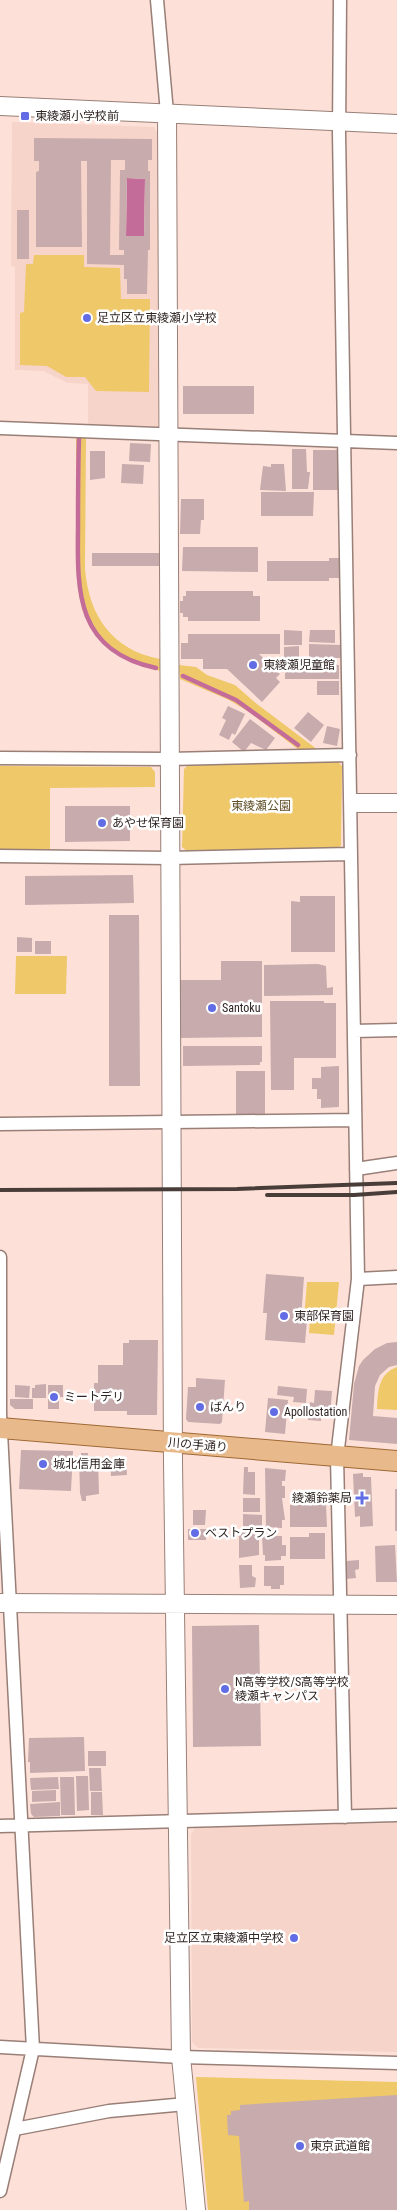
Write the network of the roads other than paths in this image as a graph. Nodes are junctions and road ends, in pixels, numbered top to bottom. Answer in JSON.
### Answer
{"nodes":[{"id":1,"x":157,"y":0,"type":"edge"},
{"id":2,"x":340,"y":0,"type":"edge"},
{"id":3,"x":0,"y":106,"type":"edge"},
{"id":4,"x":167,"y":113,"type":"junction"},
{"id":5,"x":339,"y":122,"type":"junction"},
{"id":6,"x":397,"y":124,"type":"edge"},
{"id":7,"x":0,"y":428,"type":"edge"},
{"id":8,"x":169,"y":434,"type":"junction"},
{"id":9,"x":345,"y":441,"type":"junction"},
{"id":10,"x":397,"y":443,"type":"edge"},
{"id":11,"x":350,"y":755,"type":"junction"},
{"id":12,"x":0,"y":758,"type":"edge"},
{"id":13,"x":169,"y":758,"type":"junction"},
{"id":14,"x":353,"y":803,"type":"junction"},
{"id":15,"x":397,"y":803,"type":"edge"},
{"id":16,"x":350,"y":854,"type":"junction"},
{"id":17,"x":0,"y":856,"type":"edge"},
{"id":18,"x":169,"y":858,"type":"junction"},
{"id":19,"x":354,"y":1030,"type":"junction"},
{"id":20,"x":397,"y":1030,"type":"edge"},
{"id":21,"x":355,"y":1120,"type":"junction"},
{"id":22,"x":170,"y":1123,"type":"junction"},
{"id":23,"x":0,"y":1124,"type":"edge"},
{"id":24,"x":397,"y":1163,"type":"edge"},
{"id":25,"x":356,"y":1169,"type":"junction"},
{"id":26,"x":0,"y":1257,"type":"edge"},
{"id":27,"x":397,"y":1277,"type":"edge"},
{"id":28,"x":358,"y":1279,"type":"junction"},
{"id":29,"x":1,"y":1428,"type":"edge"},
{"id":30,"x":172,"y":1442,"type":"junction"},
{"id":31,"x":337,"y":1457,"type":"junction"},
{"id":32,"x":397,"y":1461,"type":"edge"},
{"id":33,"x":5,"y":1603,"type":"edge"},
{"id":34,"x":175,"y":1604,"type":"junction"},
{"id":35,"x":339,"y":1605,"type":"junction"},
{"id":36,"x":397,"y":1605,"type":"edge"},
{"id":37,"x":397,"y":1815,"type":"edge"},
{"id":38,"x":345,"y":1817,"type":"junction"},
{"id":39,"x":179,"y":1822,"type":"junction"},
{"id":40,"x":21,"y":1825,"type":"junction"},
{"id":41,"x":0,"y":1826,"type":"edge"},
{"id":42,"x":0,"y":2047,"type":"edge"},
{"id":43,"x":33,"y":2049,"type":"junction"},
{"id":44,"x":181,"y":2057,"type":"junction"},
{"id":45,"x":397,"y":2063,"type":"edge"},
{"id":46,"x":186,"y":2104,"type":"junction"},
{"id":47,"x":15,"y":2129,"type":"junction"},
{"id":48,"x":0,"y":2190,"type":"edge"},
{"id":49,"x":196,"y":2210,"type":"edge"}],
"edges":[{"from":1,"to":4,"type":"street"},
{"from":2,"to":5,"type":"street"},
{"from":3,"to":4,"type":"street"},
{"from":4,"to":5,"type":"street"},
{"from":4,"to":8,"type":"street"},
{"from":5,"to":6,"type":"street"},
{"from":5,"to":9,"type":"street"},
{"from":7,"to":8,"type":"street"},
{"from":8,"to":9,"type":"street"},
{"from":8,"to":13,"type":"street"},
{"from":9,"to":10,"type":"street"},
{"from":9,"to":11,"type":"street"},
{"from":11,"to":13,"type":"street"},
{"from":11,"to":14,"type":"street"},
{"from":12,"to":13,"type":"street"},
{"from":13,"to":18,"type":"street"},
{"from":14,"to":15,"type":"street"},
{"from":14,"to":16,"type":"street"},
{"from":16,"to":18,"type":"street"},
{"from":16,"to":19,"type":"street"},
{"from":17,"to":18,"type":"street"},
{"from":18,"to":22,"type":"street"},
{"from":19,"to":20,"type":"street"},
{"from":19,"to":21,"type":"street"},
{"from":21,"to":22,"type":"street"},
{"from":21,"to":25,"type":"street"},
{"from":22,"to":23,"type":"street"},
{"from":22,"to":30,"type":"street"},
{"from":24,"to":25,"type":"street"},
{"from":25,"to":28,"type":"street"},
{"from":26,"to":29,"type":"street"},
{"from":27,"to":28,"type":"street"},
{"from":28,"to":31,"type":"street"},
{"from":29,"to":30,"type":"main road","name":"川の手通り"},
{"from":29,"to":33,"type":"street"},
{"from":30,"to":31,"type":"main road","name":"川の手通り"},
{"from":30,"to":34,"type":"street"},
{"from":31,"to":32,"type":"main road","name":"川の手通り"},
{"from":31,"to":35,"type":"street"},
{"from":33,"to":34,"type":"street"},
{"from":33,"to":40,"type":"street"},
{"from":34,"to":35,"type":"street"},
{"from":34,"to":39,"type":"street"},
{"from":35,"to":36,"type":"street"},
{"from":35,"to":38,"type":"street"},
{"from":37,"to":38,"type":"street"},
{"from":38,"to":39,"type":"street"},
{"from":39,"to":40,"type":"street"},
{"from":39,"to":44,"type":"street"},
{"from":40,"to":41,"type":"street"},
{"from":40,"to":43,"type":"street"},
{"from":42,"to":43,"type":"street"},
{"from":43,"to":44,"type":"street"},
{"from":43,"to":47,"type":"street"},
{"from":44,"to":45,"type":"street"},
{"from":44,"to":46,"type":"street"},
{"from":46,"to":47,"type":"street"},
{"from":46,"to":49,"type":"street"},
{"from":47,"to":48,"type":"street"}]}
